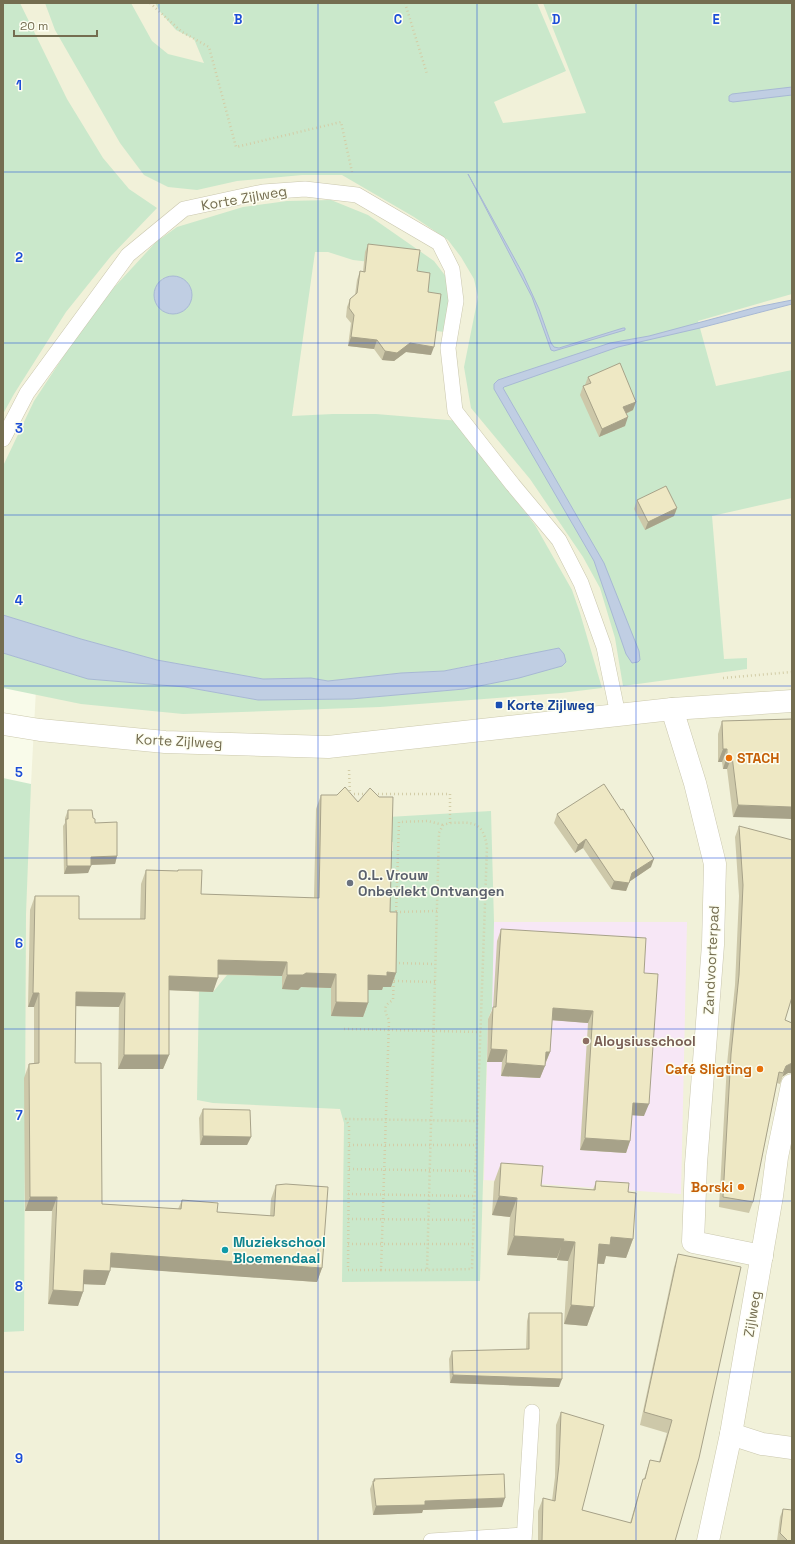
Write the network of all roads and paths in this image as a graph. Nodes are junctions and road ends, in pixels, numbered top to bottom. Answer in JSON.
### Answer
{"nodes":[{"id":1,"x":150,"y":3,"type":"edge"},
{"id":2,"x":405,"y":3,"type":"edge"},
{"id":3,"x":427,"y":74,"type":"dead end"},
{"id":4,"x":357,"y":195,"type":"junction"},
{"id":5,"x":3,"y":439,"type":"edge"},
{"id":6,"x":792,"y":701,"type":"edge"},
{"id":7,"x":672,"y":709,"type":"junction"},
{"id":8,"x":618,"y":715,"type":"junction"},
{"id":9,"x":3,"y":724,"type":"edge"},
{"id":10,"x":349,"y":768,"type":"dead end"},
{"id":11,"x":450,"y":823,"type":"junction"},
{"id":12,"x":443,"y":825,"type":"junction"},
{"id":13,"x":437,"y":911,"type":"junction"},
{"id":14,"x":396,"y":912,"type":"junction"},
{"id":15,"x":396,"y":919,"type":"edge"},
{"id":16,"x":395,"y":956,"type":"edge"},
{"id":17,"x":395,"y":963,"type":"junction"},
{"id":18,"x":435,"y":964,"type":"junction"},
{"id":19,"x":394,"y":981,"type":"junction"},
{"id":20,"x":435,"y":982,"type":"junction"},
{"id":21,"x":344,"y":1029,"type":"dead end"},
{"id":22,"x":389,"y":1031,"type":"junction"},
{"id":23,"x":434,"y":1032,"type":"junction"},
{"id":24,"x":481,"y":1032,"type":"junction"},
{"id":25,"x":792,"y":1085,"type":"edge"},
{"id":26,"x":386,"y":1120,"type":"junction"},
{"id":27,"x":431,"y":1121,"type":"junction"},
{"id":28,"x":478,"y":1121,"type":"junction"},
{"id":29,"x":349,"y":1145,"type":"junction"},
{"id":30,"x":385,"y":1145,"type":"junction"},
{"id":31,"x":430,"y":1145,"type":"junction"},
{"id":32,"x":477,"y":1145,"type":"junction"},
{"id":33,"x":349,"y":1169,"type":"junction"},
{"id":34,"x":385,"y":1169,"type":"junction"},
{"id":35,"x":430,"y":1170,"type":"junction"},
{"id":36,"x":476,"y":1171,"type":"junction"},
{"id":37,"x":348,"y":1194,"type":"junction"},
{"id":38,"x":384,"y":1195,"type":"junction"},
{"id":39,"x":429,"y":1195,"type":"junction"},
{"id":40,"x":475,"y":1196,"type":"junction"},
{"id":41,"x":348,"y":1219,"type":"junction"},
{"id":42,"x":383,"y":1219,"type":"junction"},
{"id":43,"x":428,"y":1219,"type":"junction"},
{"id":44,"x":474,"y":1220,"type":"junction"},
{"id":45,"x":348,"y":1244,"type":"junction"},
{"id":46,"x":382,"y":1244,"type":"junction"},
{"id":47,"x":428,"y":1244,"type":"junction"},
{"id":48,"x":473,"y":1244,"type":"junction"},
{"id":49,"x":762,"y":1256,"type":"junction"},
{"id":50,"x":381,"y":1270,"type":"junction"},
{"id":51,"x":428,"y":1270,"type":"junction"},
{"id":52,"x":532,"y":1412,"type":"dead end"},
{"id":53,"x":731,"y":1434,"type":"junction"},
{"id":54,"x":792,"y":1448,"type":"edge"},
{"id":55,"x":524,"y":1538,"type":"edge"},
{"id":56,"x":431,"y":1541,"type":"edge"},
{"id":57,"x":708,"y":1541,"type":"edge"}],
"edges":[{"from":1,"to":4,"type":"path"},
{"from":2,"to":3,"type":"path"},
{"from":4,"to":5,"type":"lane","name":"Korte Zijlweg"},
{"from":4,"to":8,"type":"lane","name":"Korte Zijlweg"},
{"from":6,"to":7,"type":"main road","name":"Korte Zijlweg"},
{"from":7,"to":8,"type":"main road","name":"Korte Zijlweg"},
{"from":7,"to":49,"type":"main road","name":"Zandvoorterpad"},
{"from":8,"to":9,"type":"main road","name":"Korte Zijlweg"},
{"from":10,"to":11,"type":"path"},
{"from":11,"to":12,"type":"path"},
{"from":11,"to":24,"type":"path"},
{"from":12,"to":13,"type":"path"},
{"from":12,"to":14,"type":"path"},
{"from":13,"to":14,"type":"path"},
{"from":13,"to":18,"type":"path"},
{"from":14,"to":15,"type":"path"},
{"from":16,"to":17,"type":"path"},
{"from":17,"to":18,"type":"path"},
{"from":17,"to":19,"type":"path"},
{"from":18,"to":20,"type":"path"},
{"from":19,"to":20,"type":"path"},
{"from":19,"to":22,"type":"path"},
{"from":20,"to":23,"type":"path"},
{"from":21,"to":22,"type":"path"},
{"from":22,"to":23,"type":"path"},
{"from":22,"to":26,"type":"path"},
{"from":23,"to":24,"type":"path"},
{"from":23,"to":27,"type":"path"},
{"from":24,"to":28,"type":"path"},
{"from":25,"to":49,"type":"main road","name":"Zijlweg"},
{"from":26,"to":27,"type":"path"},
{"from":26,"to":29,"type":"path"},
{"from":26,"to":30,"type":"path"},
{"from":27,"to":28,"type":"path"},
{"from":27,"to":31,"type":"path"},
{"from":28,"to":32,"type":"path"},
{"from":29,"to":30,"type":"path"},
{"from":29,"to":33,"type":"path"},
{"from":30,"to":31,"type":"path"},
{"from":30,"to":34,"type":"path"},
{"from":31,"to":32,"type":"path"},
{"from":31,"to":35,"type":"path"},
{"from":32,"to":36,"type":"path"},
{"from":33,"to":34,"type":"path"},
{"from":33,"to":37,"type":"path"},
{"from":34,"to":35,"type":"path"},
{"from":34,"to":38,"type":"path"},
{"from":35,"to":36,"type":"path"},
{"from":35,"to":39,"type":"path"},
{"from":36,"to":40,"type":"path"},
{"from":37,"to":38,"type":"path"},
{"from":37,"to":41,"type":"path"},
{"from":38,"to":39,"type":"path"},
{"from":38,"to":42,"type":"path"},
{"from":39,"to":40,"type":"path"},
{"from":39,"to":43,"type":"path"},
{"from":40,"to":44,"type":"path"},
{"from":41,"to":42,"type":"path"},
{"from":41,"to":45,"type":"path"},
{"from":42,"to":43,"type":"path"},
{"from":42,"to":46,"type":"path"},
{"from":43,"to":44,"type":"path"},
{"from":43,"to":47,"type":"path"},
{"from":44,"to":48,"type":"path"},
{"from":45,"to":46,"type":"path"},
{"from":45,"to":50,"type":"path"},
{"from":46,"to":47,"type":"path"},
{"from":46,"to":50,"type":"path"},
{"from":47,"to":48,"type":"path"},
{"from":47,"to":51,"type":"path"},
{"from":48,"to":51,"type":"path"},
{"from":49,"to":53,"type":"main road","name":"Zijlweg"},
{"from":50,"to":51,"type":"path"},
{"from":52,"to":55,"type":"lane"},
{"from":53,"to":54,"type":"main road"},
{"from":53,"to":57,"type":"main road","name":"Zijlweg"},
{"from":55,"to":56,"type":"lane"}]}
